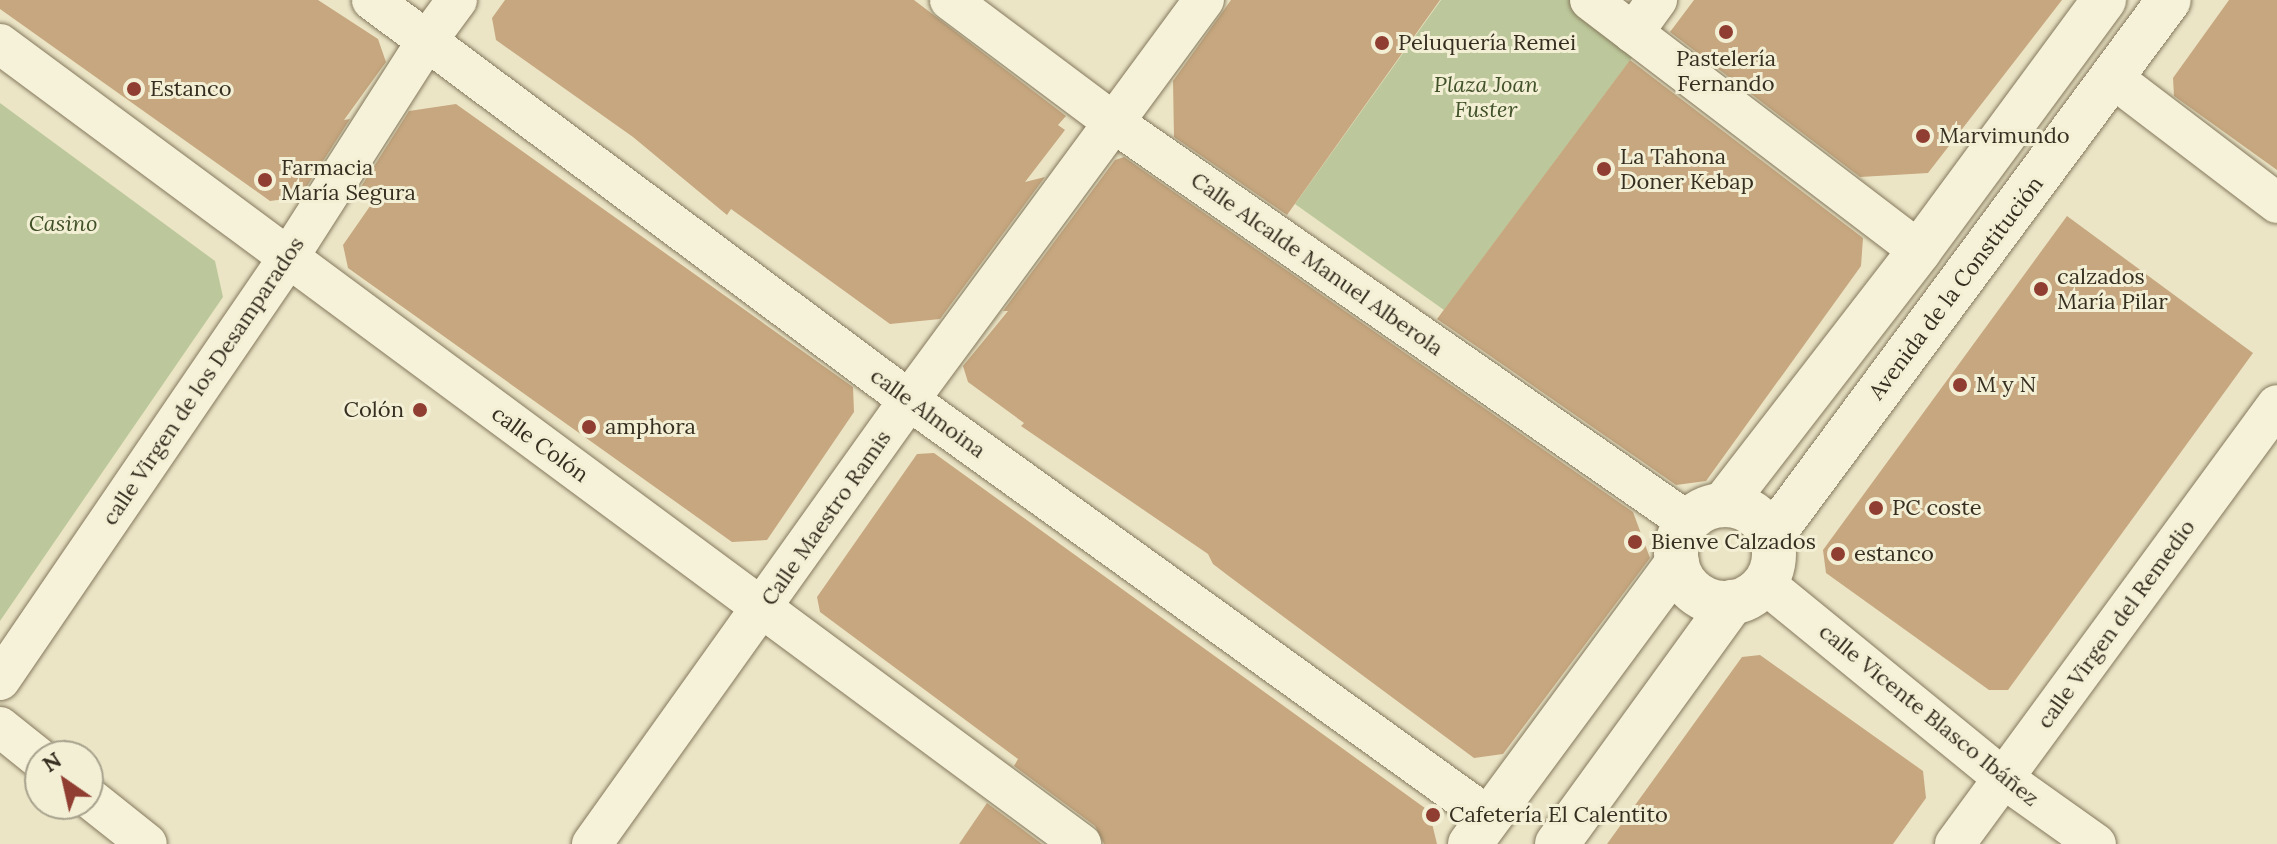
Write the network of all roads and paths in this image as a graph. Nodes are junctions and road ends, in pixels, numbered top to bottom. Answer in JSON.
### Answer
{"nodes":[{"id":1,"x":372,"y":0,"type":"edge"},
{"id":2,"x":457,"y":0,"type":"edge"},
{"id":3,"x":950,"y":0,"type":"edge"},
{"id":4,"x":1204,"y":0,"type":"edge"},
{"id":5,"x":1590,"y":0,"type":"edge"},
{"id":6,"x":1657,"y":0,"type":"edge"},
{"id":7,"x":2104,"y":0,"type":"edge"},
{"id":8,"x":2169,"y":0,"type":"edge"},
{"id":9,"x":1633,"y":33,"type":"junction"},
{"id":10,"x":426,"y":42,"type":"junction"},
{"id":11,"x":0,"y":44,"type":"edge"},
{"id":12,"x":2113,"y":78,"type":"junction"},
{"id":13,"x":1113,"y":122,"type":"junction"},
{"id":14,"x":2277,"y":203,"type":"edge"},
{"id":15,"x":1919,"y":251,"type":"junction"},
{"id":16,"x":288,"y":258,"type":"junction"},
{"id":17,"x":909,"y":400,"type":"junction"},
{"id":18,"x":2277,"y":405,"type":"edge"},
{"id":19,"x":1696,"y":530,"type":"junction"},
{"id":20,"x":1771,"y":537,"type":"junction"},
{"id":21,"x":1748,"y":592,"type":"junction"},
{"id":22,"x":762,"y":608,"type":"junction"},
{"id":23,"x":0,"y":680,"type":"edge"},
{"id":24,"x":0,"y":727,"type":"edge"},
{"id":25,"x":24,"y":746,"type":"edge"},
{"id":26,"x":2003,"y":778,"type":"junction"},
{"id":27,"x":104,"y":810,"type":"edge"},
{"id":28,"x":1480,"y":831,"type":"edge"},
{"id":29,"x":147,"y":844,"type":"edge"},
{"id":30,"x":592,"y":844,"type":"edge"},
{"id":31,"x":1081,"y":844,"type":"edge"},
{"id":32,"x":1557,"y":844,"type":"edge"},
{"id":33,"x":1955,"y":844,"type":"edge"},
{"id":34,"x":2096,"y":844,"type":"edge"}],
"edges":[{"from":1,"to":10,"type":"street","name":"calle Almoina"},
{"from":2,"to":10,"type":"street","name":"calle Virgen de los Desamparados"},
{"from":3,"to":13,"type":"street","name":"Calle Alcalde Manuel Alberola"},
{"from":4,"to":13,"type":"street","name":"Calle Maestro Ramis"},
{"from":5,"to":9,"type":"street"},
{"from":6,"to":9,"type":"street"},
{"from":7,"to":15,"type":"street"},
{"from":8,"to":12,"type":"street","name":"Avenida de la Constitución"},
{"from":9,"to":15,"type":"street"},
{"from":10,"to":16,"type":"street","name":"calle Virgen de los Desamparados"},
{"from":10,"to":17,"type":"street","name":"calle Almoina"},
{"from":11,"to":16,"type":"street","name":"calle Colón"},
{"from":12,"to":14,"type":"street"},
{"from":12,"to":20,"type":"street","name":"Avenida de la Constitución"},
{"from":13,"to":17,"type":"street","name":"Calle Maestro Ramis"},
{"from":13,"to":19,"type":"street","name":"Calle Alcalde Manuel Alberola"},
{"from":15,"to":19,"type":"street"},
{"from":16,"to":22,"type":"street","name":"calle Colón"},
{"from":16,"to":23,"type":"street","name":"calle Virgen de los Desamparados"},
{"from":17,"to":22,"type":"street","name":"Calle Maestro Ramis"},
{"from":17,"to":28,"type":"street","name":"calle Almoina"},
{"from":18,"to":26,"type":"street","name":"calle Virgen del Remedio"},
{"from":19,"to":20,"type":"street"},
{"from":19,"to":21,"type":"street"},
{"from":19,"to":28,"type":"street"},
{"from":20,"to":21,"type":"street"},
{"from":21,"to":26,"type":"street","name":"calle Vicente Blasco Ibáñez"},
{"from":21,"to":32,"type":"street"},
{"from":22,"to":30,"type":"street","name":"Calle Maestro Ramis"},
{"from":22,"to":31,"type":"street","name":"calle Colón"},
{"from":24,"to":25,"type":"street"},
{"from":26,"to":33,"type":"street","name":"calle Virgen del Remedio"},
{"from":26,"to":34,"type":"street","name":"calle Vicente Blasco Ibáñez"},
{"from":27,"to":29,"type":"street"}]}
